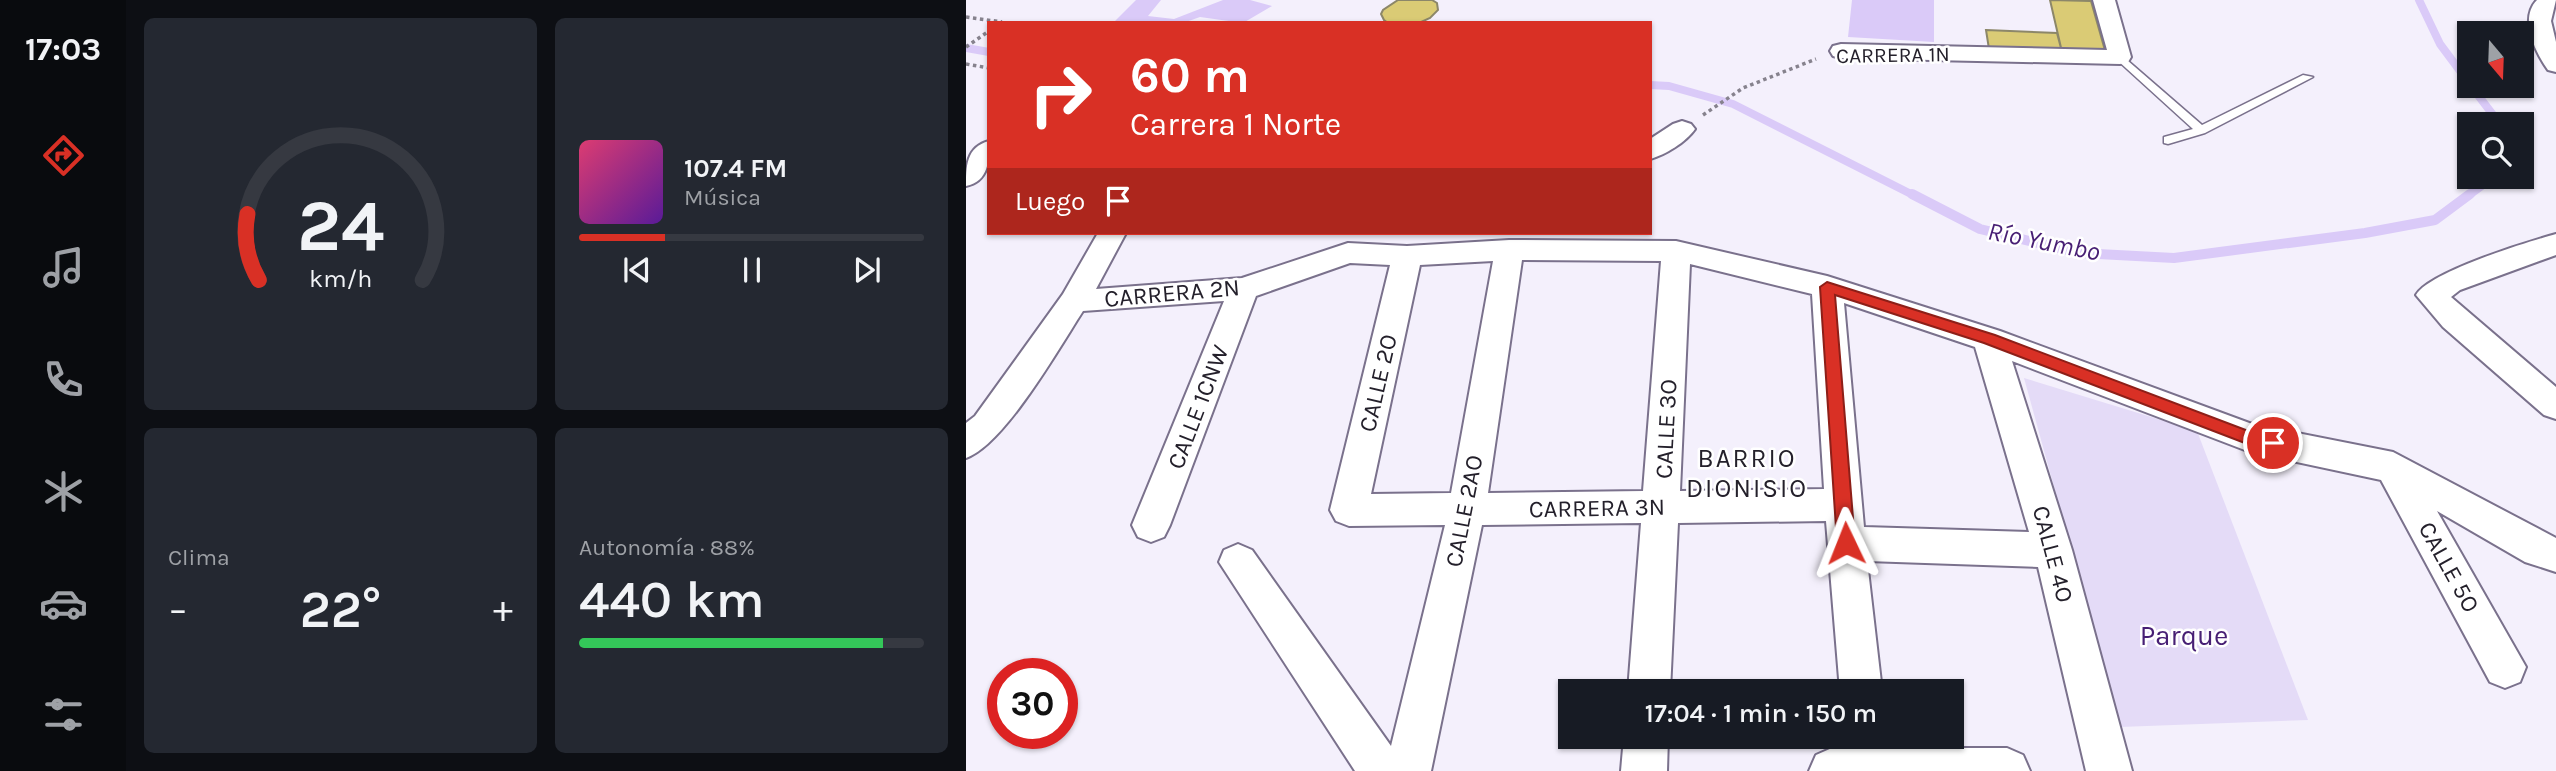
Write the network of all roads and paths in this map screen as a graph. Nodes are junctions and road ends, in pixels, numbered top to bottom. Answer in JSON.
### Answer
{"nodes":[{"id":1,"x":2104,"y":0,"type":"edge"},
{"id":2,"x":2549,"y":3,"type":"edge"},
{"id":3,"x":966,"y":17,"type":"edge"},
{"id":4,"x":995,"y":21,"type":"edge"},
{"id":5,"x":987,"y":32,"type":"edge"},
{"id":6,"x":966,"y":47,"type":"edge"},
{"id":7,"x":1842,"y":51,"type":"joint"},
{"id":8,"x":2120,"y":57,"type":"junction"},
{"id":9,"x":966,"y":64,"type":"edge"},
{"id":10,"x":2556,"y":65,"type":"edge"},
{"id":11,"x":987,"y":68,"type":"edge"},
{"id":12,"x":2307,"y":77,"type":"dead end"},
{"id":13,"x":1682,"y":129,"type":"joint"},
{"id":14,"x":2201,"y":130,"type":"junction"},
{"id":15,"x":2168,"y":140,"type":"dead end"},
{"id":16,"x":987,"y":142,"type":"edge"},
{"id":17,"x":966,"y":145,"type":"edge"},
{"id":18,"x":1652,"y":149,"type":"edge"},
{"id":19,"x":987,"y":152,"type":"edge"},
{"id":20,"x":966,"y":178,"type":"edge"},
{"id":21,"x":1111,"y":235,"type":"edge"},
{"id":22,"x":1353,"y":243,"type":"edge"},
{"id":23,"x":1509,"y":250,"type":"junction"},
{"id":24,"x":1676,"y":251,"type":"junction"},
{"id":25,"x":2552,"y":251,"type":"edge"},
{"id":26,"x":1407,"y":256,"type":"junction"},
{"id":27,"x":1827,"y":287,"type":"junction"},
{"id":28,"x":1244,"y":289,"type":"junction"},
{"id":29,"x":1074,"y":300,"type":"junction"},
{"id":30,"x":1989,"y":339,"type":"junction"},
{"id":31,"x":2556,"y":406,"type":"edge"},
{"id":32,"x":976,"y":435,"type":"edge"},
{"id":33,"x":2393,"y":467,"type":"junction"},
{"id":34,"x":1845,"y":505,"type":"junction"},
{"id":35,"x":1661,"y":508,"type":"junction"},
{"id":36,"x":1349,"y":510,"type":"joint"},
{"id":37,"x":1467,"y":510,"type":"junction"},
{"id":38,"x":1152,"y":525,"type":"dead end"},
{"id":39,"x":1846,"y":543,"type":"junction"},
{"id":40,"x":2053,"y":550,"type":"junction"},
{"id":41,"x":2556,"y":555,"type":"edge"},
{"id":42,"x":1238,"y":562,"type":"dead end"},
{"id":43,"x":2505,"y":667,"type":"dead end"},
{"id":44,"x":1650,"y":679,"type":"edge"},
{"id":45,"x":1860,"y":679,"type":"edge"},
{"id":46,"x":1645,"y":749,"type":"edge"},
{"id":47,"x":1855,"y":759,"type":"edge"},
{"id":48,"x":1382,"y":771,"type":"edge"},
{"id":49,"x":1408,"y":771,"type":"edge"},
{"id":50,"x":1643,"y":771,"type":"edge"},
{"id":51,"x":2007,"y":771,"type":"edge"},
{"id":52,"x":2109,"y":771,"type":"edge"}],
"edges":[{"from":1,"to":8,"type":"street"},
{"from":2,"to":10,"type":"street"},
{"from":3,"to":4,"type":"path"},
{"from":5,"to":6,"type":"path"},
{"from":7,"to":8,"type":"street","name":"CARRERA 1N"},
{"from":7,"to":13,"type":"path","name":"CARRERA 1N"},
{"from":8,"to":14,"type":"lane"},
{"from":9,"to":11,"type":"path"},
{"from":12,"to":14,"type":"lane"},
{"from":13,"to":18,"type":"street"},
{"from":14,"to":15,"type":"lane"},
{"from":16,"to":17,"type":"street"},
{"from":19,"to":20,"type":"street"},
{"from":21,"to":29,"type":"street"},
{"from":22,"to":26,"type":"street"},
{"from":22,"to":28,"type":"street","name":"CARRERA 2N"},
{"from":23,"to":24,"type":"street"},
{"from":23,"to":26,"type":"street"},
{"from":23,"to":37,"type":"street","name":"CALLE 2AO"},
{"from":24,"to":27,"type":"street"},
{"from":24,"to":35,"type":"street","name":"CALLE 3O"},
{"from":25,"to":31,"type":"street"},
{"from":26,"to":36,"type":"street","name":"CALLE 2O"},
{"from":27,"to":30,"type":"street"},
{"from":27,"to":34,"type":"street"},
{"from":28,"to":29,"type":"street","name":"CARRERA 2N"},
{"from":28,"to":38,"type":"street","name":"CALLE 1CNW"},
{"from":29,"to":32,"type":"street"},
{"from":30,"to":33,"type":"street"},
{"from":30,"to":40,"type":"street","name":"CALLE 4O"},
{"from":33,"to":41,"type":"street"},
{"from":33,"to":43,"type":"street","name":"CALLE 5O"},
{"from":34,"to":35,"type":"street","name":"CARRERA 3N"},
{"from":34,"to":39,"type":"street"},
{"from":35,"to":37,"type":"street","name":"CARRERA 3N"},
{"from":35,"to":44,"type":"street","name":"CALLE 3O"},
{"from":36,"to":37,"type":"street","name":"CARRERA 3N"},
{"from":37,"to":49,"type":"street","name":"CALLE 2AO"},
{"from":39,"to":40,"type":"street"},
{"from":39,"to":45,"type":"street"},
{"from":40,"to":52,"type":"street","name":"CALLE 4O"},
{"from":42,"to":48,"type":"street"},
{"from":46,"to":50,"type":"street"},
{"from":47,"to":51,"type":"street"}]}
